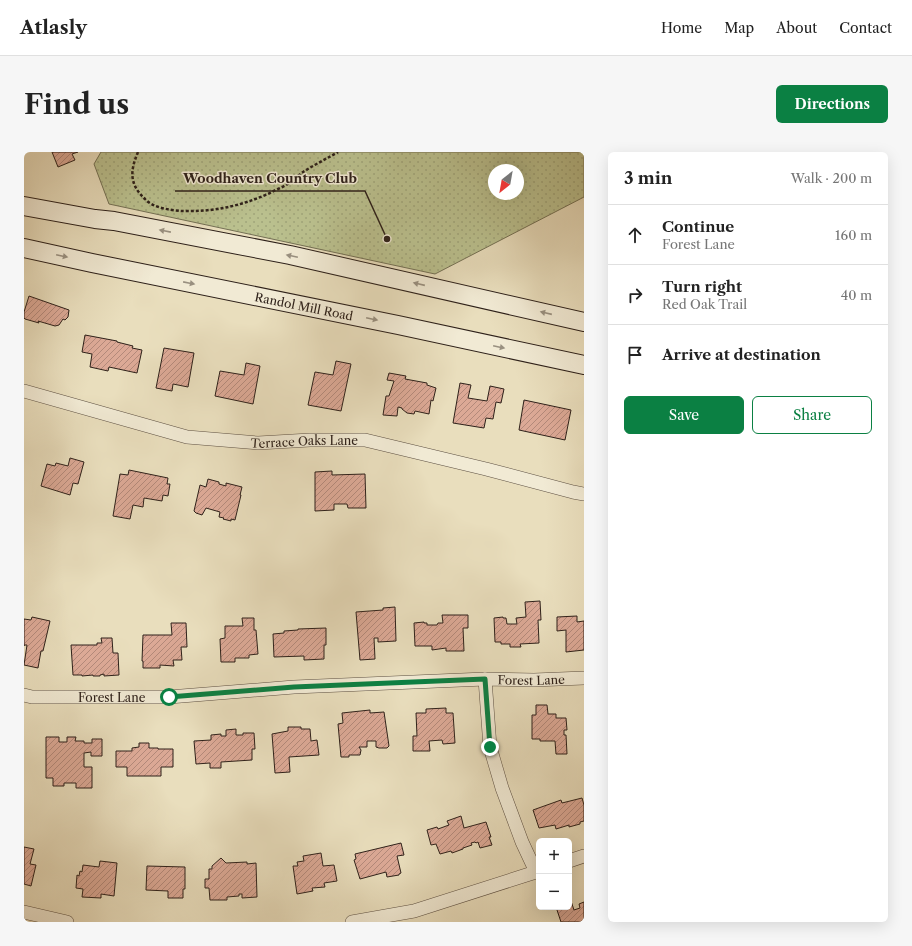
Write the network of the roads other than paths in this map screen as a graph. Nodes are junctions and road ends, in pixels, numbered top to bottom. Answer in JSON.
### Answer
{"nodes":[{"id":1,"x":24,"y":206,"type":"edge"},
{"id":2,"x":24,"y":248,"type":"edge"},
{"id":3,"x":584,"y":322,"type":"edge"},
{"id":4,"x":584,"y":365,"type":"edge"},
{"id":5,"x":24,"y":391,"type":"edge"},
{"id":6,"x":584,"y":494,"type":"edge"},
{"id":7,"x":584,"y":678,"type":"edge"},
{"id":8,"x":485,"y":679,"type":"junction"},
{"id":9,"x":24,"y":695,"type":"edge"},
{"id":10,"x":584,"y":856,"type":"edge"},
{"id":11,"x":572,"y":860,"type":"edge"},
{"id":12,"x":536,"y":869,"type":"edge"},
{"id":13,"x":536,"y":871,"type":"edge"},
{"id":14,"x":24,"y":912,"type":"edge"},
{"id":15,"x":67,"y":922,"type":"edge"},
{"id":16,"x":352,"y":922,"type":"edge"}],
"edges":[{"from":3,"to":1,"type":"main road","one_way":true},
{"from":2,"to":4,"type":"main road","name":"Randol Mill Road","one_way":true},
{"from":5,"to":6,"type":"street","name":"Terrace Oaks Lane"},
{"from":7,"to":8,"type":"street","name":"Forest Lane"},
{"from":8,"to":9,"type":"street","name":"Forest Lane"},
{"from":8,"to":12,"type":"street"},
{"from":10,"to":11,"type":"street"},
{"from":13,"to":16,"type":"street"},
{"from":14,"to":15,"type":"street"}]}
